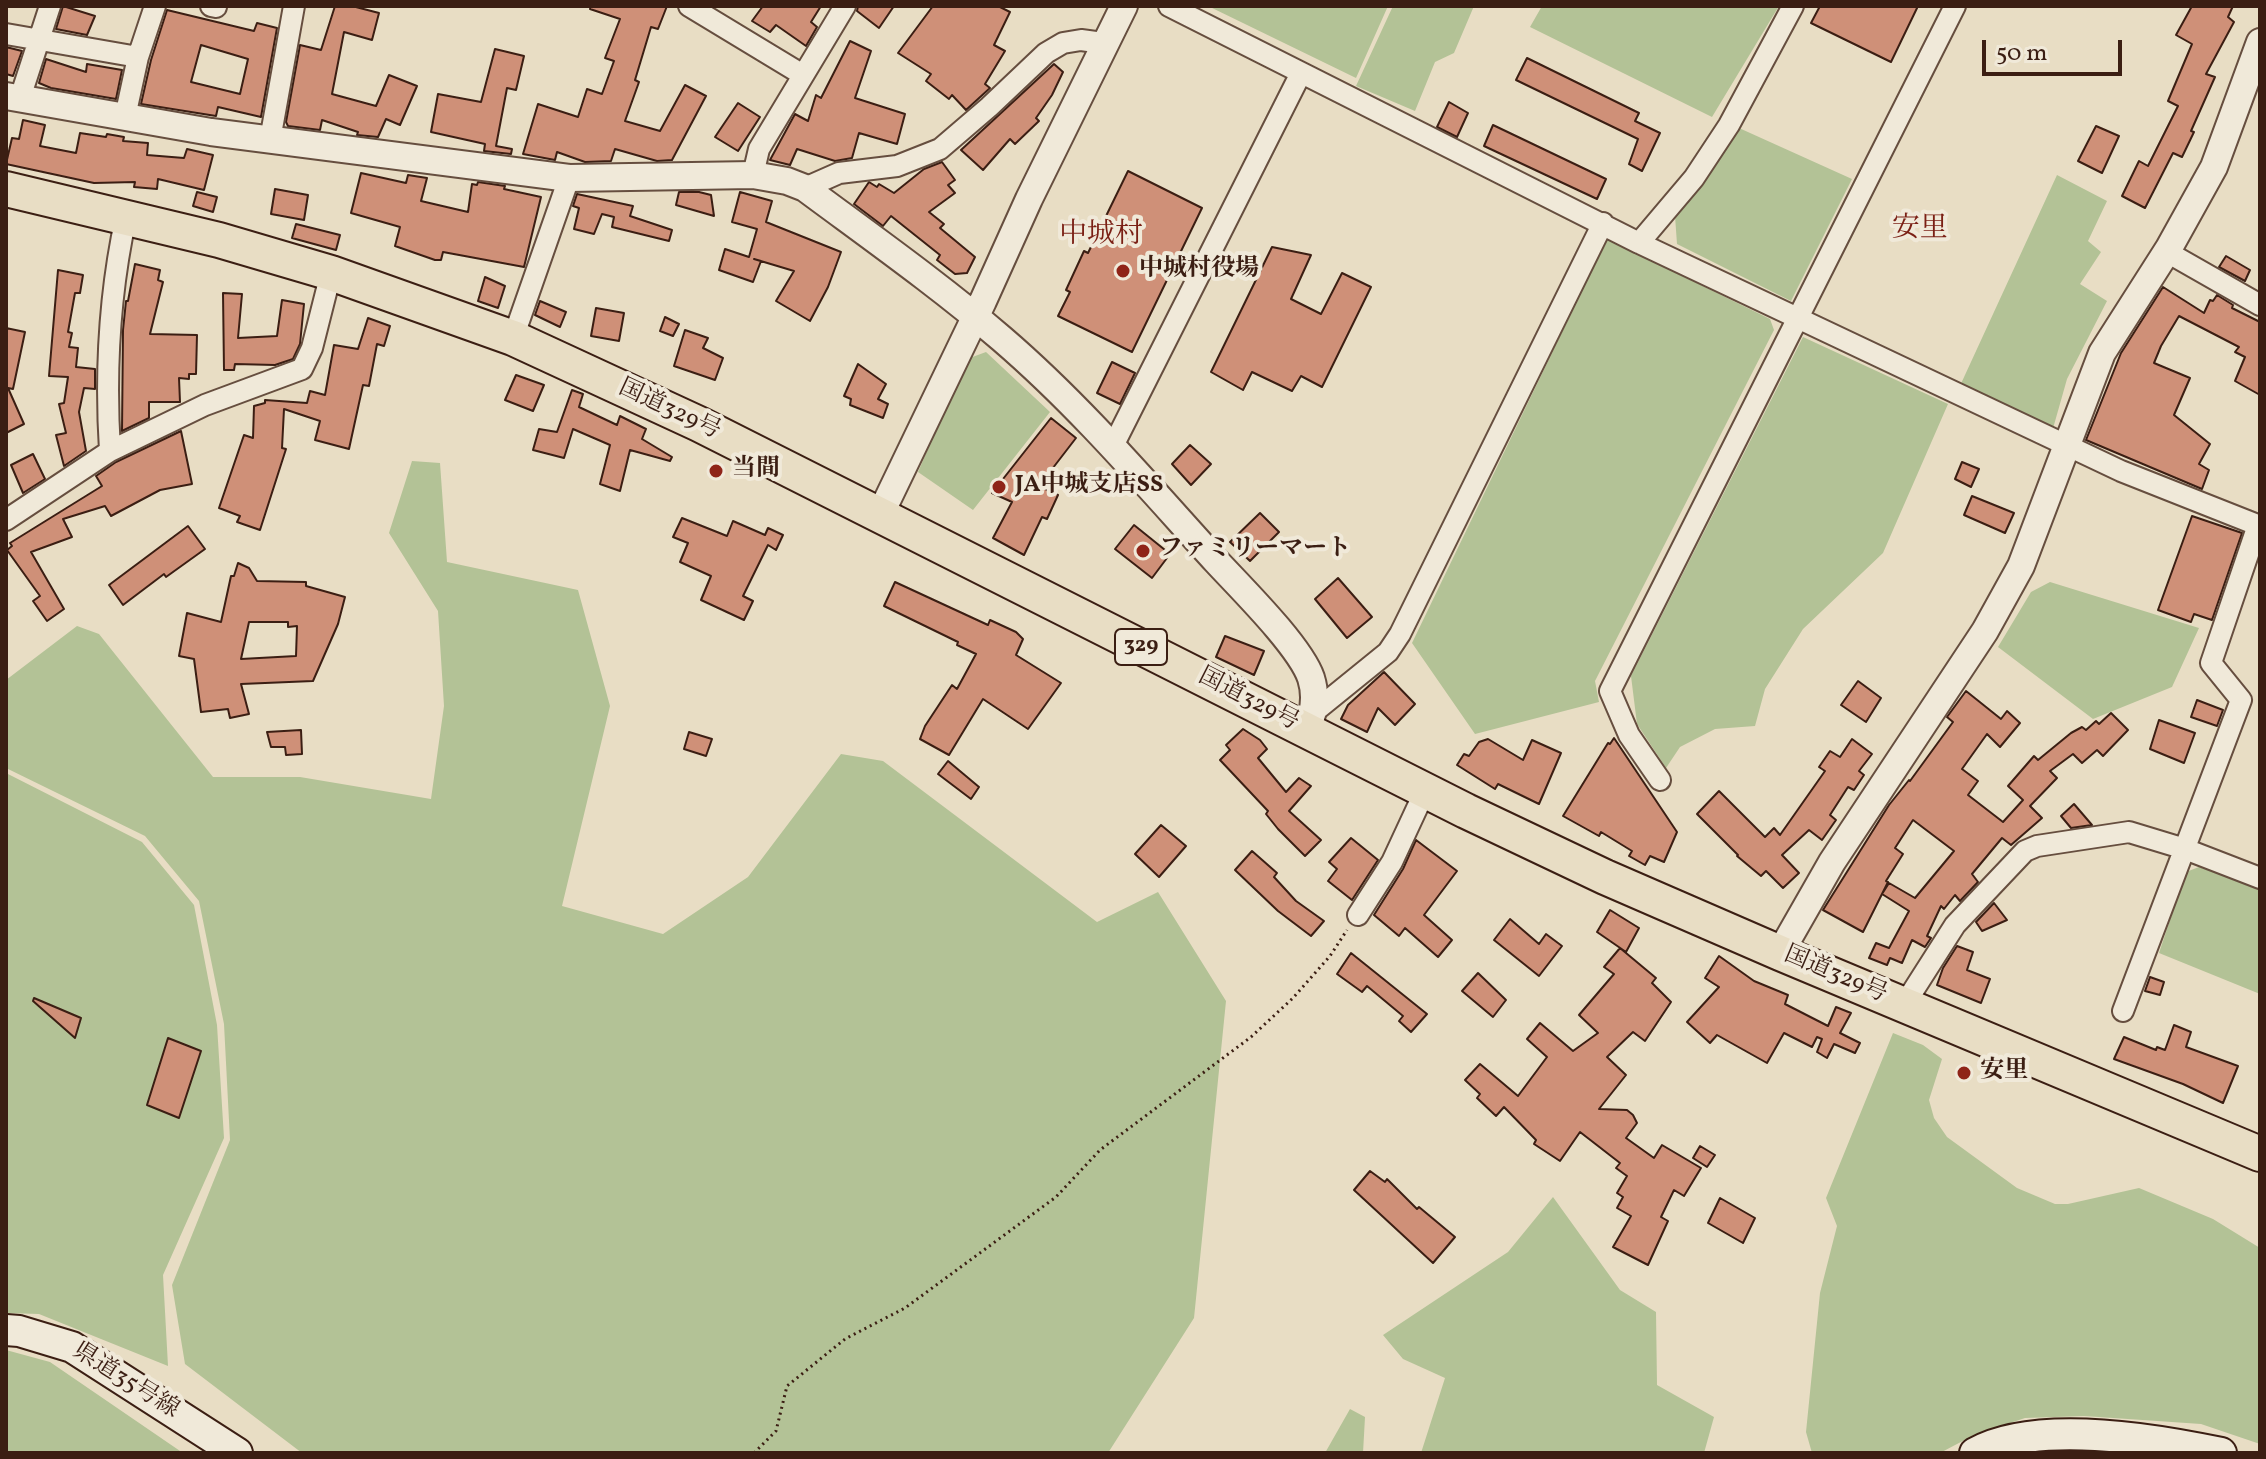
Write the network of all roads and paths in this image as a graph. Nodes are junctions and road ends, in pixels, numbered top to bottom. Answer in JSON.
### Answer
{"nodes":[{"id":1,"x":50,"y":6,"type":"edge"},
{"id":2,"x":155,"y":6,"type":"edge"},
{"id":3,"x":294,"y":6,"type":"edge"},
{"id":4,"x":689,"y":6,"type":"edge"},
{"id":5,"x":845,"y":6,"type":"edge"},
{"id":6,"x":1124,"y":6,"type":"edge"},
{"id":7,"x":1169,"y":6,"type":"edge"},
{"id":8,"x":1793,"y":6,"type":"edge"},
{"id":9,"x":1955,"y":6,"type":"edge"},
{"id":10,"x":6,"y":34,"type":"edge"},
{"id":11,"x":37,"y":41,"type":"junction"},
{"id":12,"x":2260,"y":42,"type":"edge"},
{"id":13,"x":1103,"y":43,"type":"junction"},
{"id":14,"x":138,"y":57,"type":"junction"},
{"id":15,"x":1301,"y":73,"type":"junction"},
{"id":16,"x":803,"y":75,"type":"junction"},
{"id":17,"x":13,"y":97,"type":"edge"},
{"id":18,"x":125,"y":117,"type":"junction"},
{"id":19,"x":270,"y":140,"type":"junction"},
{"id":20,"x":753,"y":175,"type":"junction"},
{"id":21,"x":569,"y":178,"type":"junction"},
{"id":22,"x":805,"y":188,"type":"junction"},
{"id":23,"x":6,"y":189,"type":"edge"},
{"id":24,"x":126,"y":217,"type":"junction"},
{"id":25,"x":1603,"y":223,"type":"junction"},
{"id":26,"x":1639,"y":243,"type":"junction"},
{"id":27,"x":2167,"y":252,"type":"junction"},
{"id":28,"x":331,"y":273,"type":"junction"},
{"id":29,"x":2260,"y":305,"type":"edge"},
{"id":30,"x":974,"y":317,"type":"junction"},
{"id":31,"x":1799,"y":318,"type":"junction"},
{"id":32,"x":513,"y":338,"type":"junction"},
{"id":33,"x":2067,"y":445,"type":"junction"},
{"id":34,"x":1113,"y":446,"type":"junction"},
{"id":35,"x":110,"y":451,"type":"junction"},
{"id":36,"x":880,"y":515,"type":"junction"},
{"id":37,"x":6,"y":520,"type":"edge"},
{"id":38,"x":2259,"y":526,"type":"edge"},
{"id":39,"x":1310,"y":722,"type":"junction"},
{"id":40,"x":1660,"y":780,"type":"dead end"},
{"id":41,"x":1425,"y":791,"type":"junction"},
{"id":42,"x":2185,"y":849,"type":"junction"},
{"id":43,"x":2260,"y":878,"type":"edge"},
{"id":44,"x":1358,"y":915,"type":"joint"},
{"id":45,"x":1780,"y":953,"type":"junction"},
{"id":46,"x":1904,"y":1005,"type":"junction"},
{"id":47,"x":2123,"y":1011,"type":"dead end"},
{"id":48,"x":2260,"y":1154,"type":"edge"},
{"id":49,"x":6,"y":1330,"type":"edge"},
{"id":50,"x":237,"y":1453,"type":"edge"},
{"id":51,"x":754,"y":1453,"type":"edge"},
{"id":52,"x":1975,"y":1453,"type":"edge"},
{"id":53,"x":2221,"y":1453,"type":"edge"}],
"edges":[{"from":1,"to":11,"type":"street"},
{"from":2,"to":14,"type":"street"},
{"from":3,"to":19,"type":"street"},
{"from":4,"to":16,"type":"street"},
{"from":5,"to":16,"type":"street"},
{"from":6,"to":13,"type":"street"},
{"from":7,"to":15,"type":"street"},
{"from":8,"to":26,"type":"street"},
{"from":9,"to":31,"type":"street"},
{"from":10,"to":11,"type":"street"},
{"from":11,"to":14,"type":"street"},
{"from":11,"to":17,"type":"street"},
{"from":12,"to":27,"type":"street"},
{"from":13,"to":22,"type":"street"},
{"from":13,"to":30,"type":"street"},
{"from":14,"to":18,"type":"street"},
{"from":15,"to":25,"type":"street"},
{"from":15,"to":34,"type":"street"},
{"from":16,"to":20,"type":"street"},
{"from":17,"to":18,"type":"street"},
{"from":18,"to":19,"type":"street"},
{"from":19,"to":21,"type":"street"},
{"from":20,"to":21,"type":"street"},
{"from":20,"to":22,"type":"street"},
{"from":21,"to":32,"type":"street"},
{"from":22,"to":30,"type":"street"},
{"from":23,"to":24,"type":"highway","name":"国道329号","number":"329"},
{"from":24,"to":28,"type":"highway","name":"国道329号","number":"329"},
{"from":24,"to":35,"type":"street"},
{"from":25,"to":26,"type":"street"},
{"from":25,"to":39,"type":"street"},
{"from":26,"to":31,"type":"street"},
{"from":27,"to":29,"type":"street"},
{"from":27,"to":33,"type":"street"},
{"from":28,"to":32,"type":"highway","name":"国道329号","number":"329"},
{"from":28,"to":35,"type":"street"},
{"from":30,"to":34,"type":"street"},
{"from":30,"to":36,"type":"street"},
{"from":31,"to":33,"type":"street"},
{"from":31,"to":40,"type":"street"},
{"from":32,"to":36,"type":"highway","name":"国道329号","number":"329"},
{"from":33,"to":38,"type":"street"},
{"from":33,"to":45,"type":"street"},
{"from":34,"to":39,"type":"street"},
{"from":35,"to":37,"type":"street"},
{"from":36,"to":39,"type":"highway","name":"国道329号","number":"329"},
{"from":38,"to":42,"type":"street"},
{"from":39,"to":41,"type":"highway","name":"国道329号","number":"329"},
{"from":41,"to":44,"type":"street"},
{"from":41,"to":45,"type":"highway","name":"国道329号","number":"329"},
{"from":42,"to":43,"type":"street"},
{"from":42,"to":46,"type":"street"},
{"from":42,"to":47,"type":"street"},
{"from":44,"to":51,"type":"path"},
{"from":45,"to":46,"type":"highway","name":"国道329号","number":"329"},
{"from":46,"to":48,"type":"highway","name":"国道329号","number":"329"},
{"from":49,"to":50,"type":"main road","name":"県道35号線"},
{"from":52,"to":53,"type":"main road"}]}
